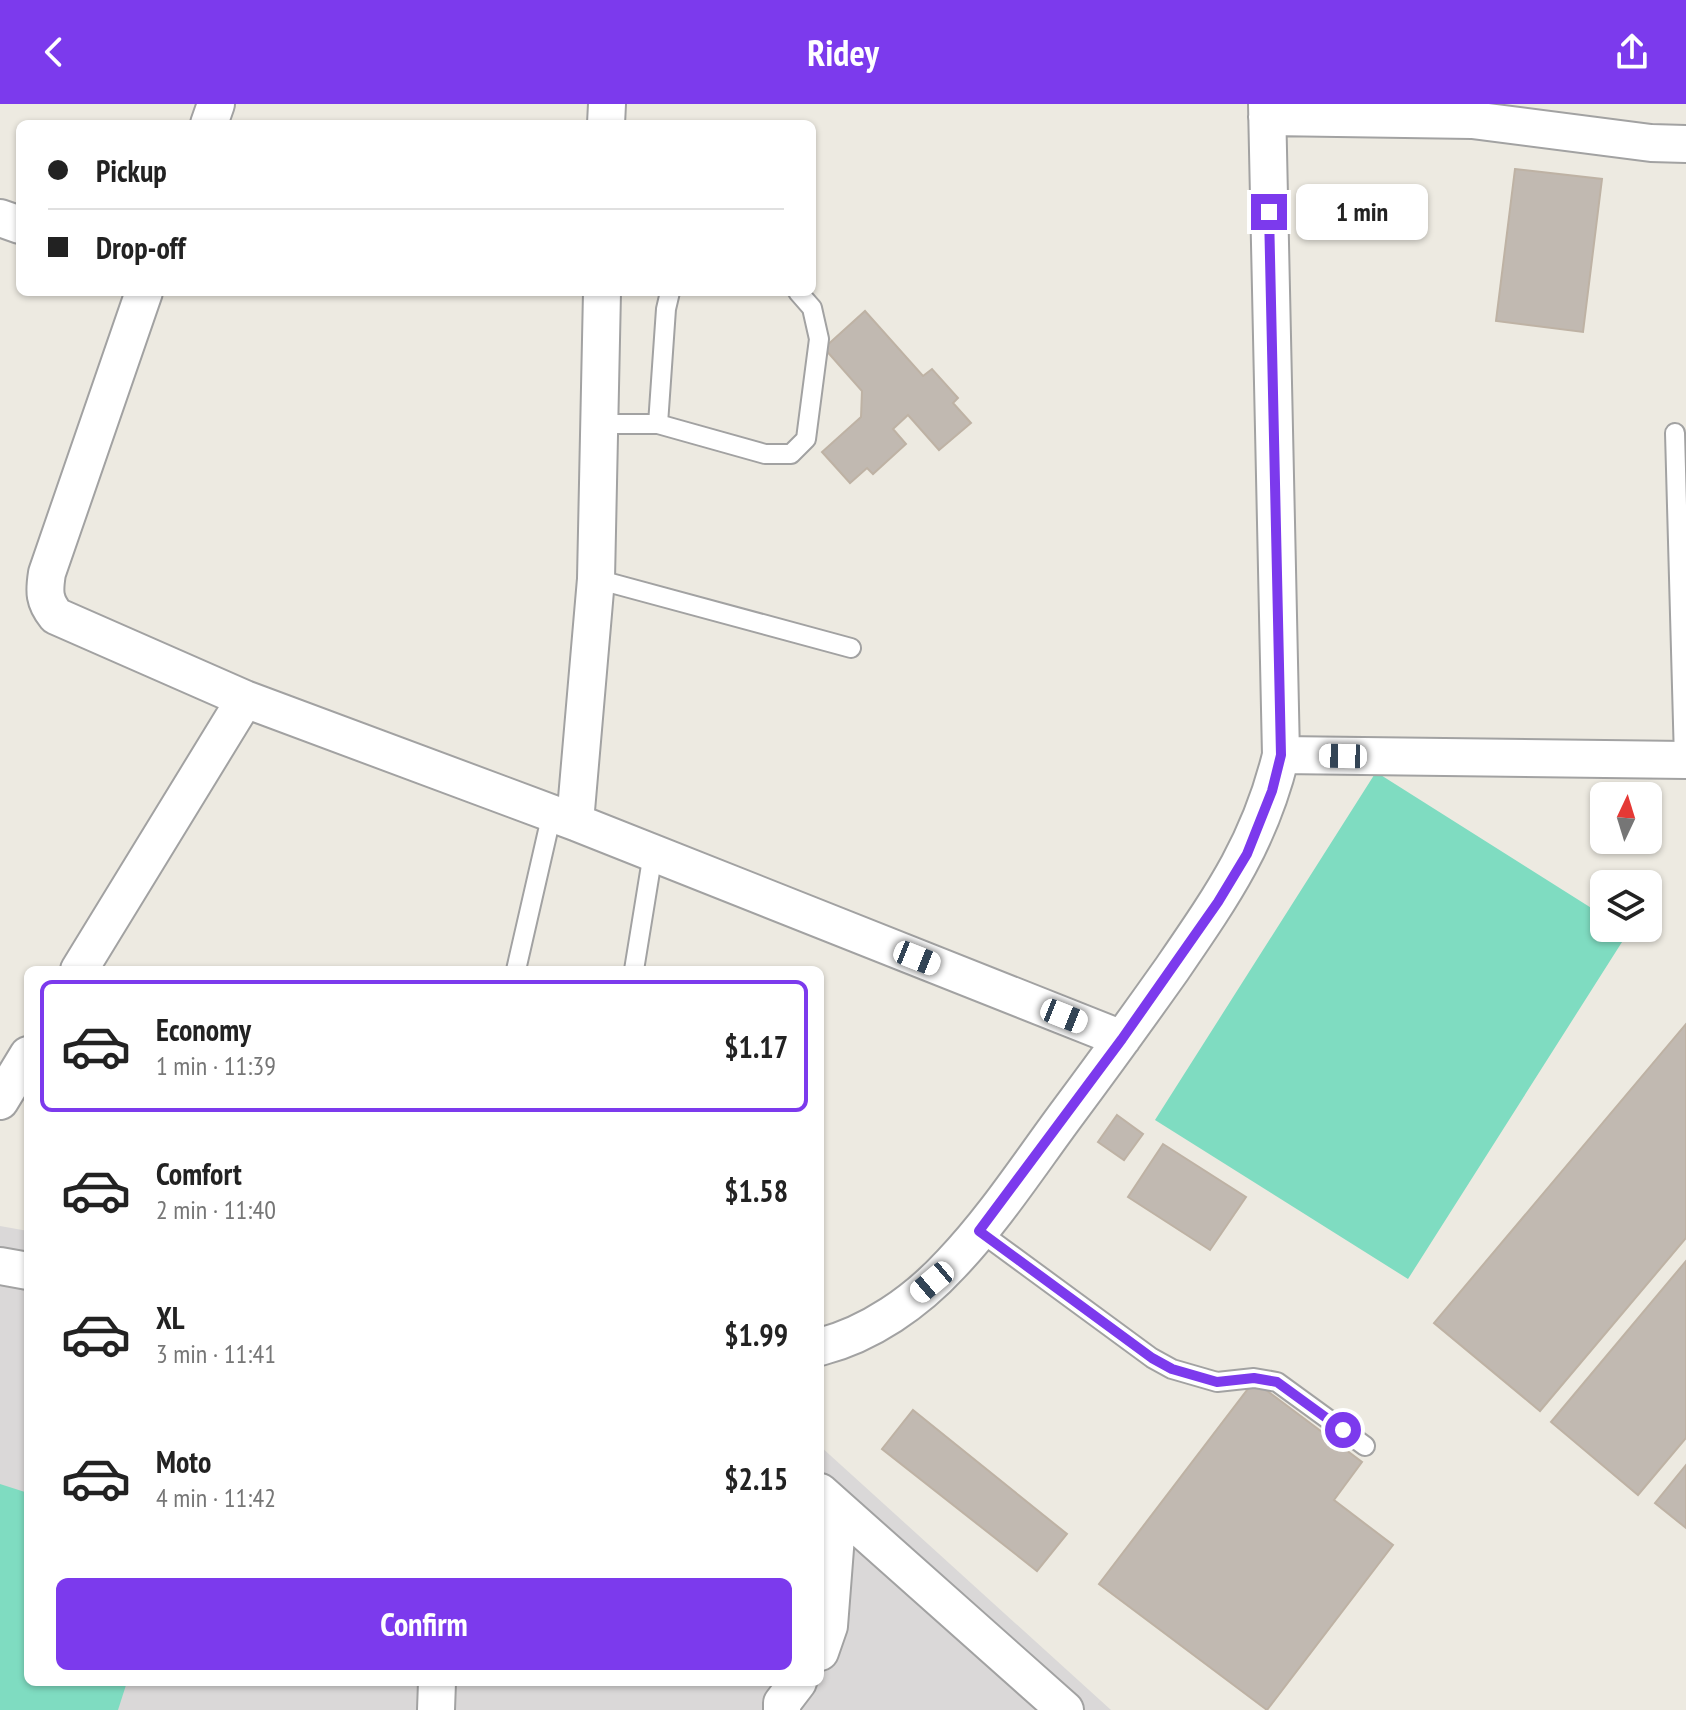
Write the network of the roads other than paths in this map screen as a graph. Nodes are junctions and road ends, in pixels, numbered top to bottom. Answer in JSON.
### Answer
{"nodes":[{"id":1,"x":1267,"y":110,"type":"edge"},
{"id":2,"x":1686,"y":144,"type":"edge"},
{"id":3,"x":143,"y":296,"type":"edge"},
{"id":4,"x":602,"y":296,"type":"edge"},
{"id":5,"x":669,"y":296,"type":"edge"},
{"id":6,"x":802,"y":296,"type":"edge"},
{"id":7,"x":599,"y":424,"type":"junction"},
{"id":8,"x":658,"y":424,"type":"junction"},
{"id":9,"x":1675,"y":433,"type":"dead end"},
{"id":10,"x":596,"y":579,"type":"junction"},
{"id":11,"x":851,"y":648,"type":"dead end"},
{"id":12,"x":245,"y":699,"type":"junction"},
{"id":13,"x":1281,"y":755,"type":"junction"},
{"id":14,"x":1685,"y":760,"type":"edge"},
{"id":15,"x":563,"y":818,"type":"junction"},
{"id":16,"x":653,"y":853,"type":"junction"},
{"id":17,"x":81,"y":966,"type":"edge"},
{"id":18,"x":517,"y":966,"type":"edge"},
{"id":19,"x":635,"y":966,"type":"edge"},
{"id":20,"x":1122,"y":1039,"type":"junction"},
{"id":21,"x":24,"y":1062,"type":"edge"},
{"id":22,"x":0,"y":1101,"type":"edge"},
{"id":23,"x":979,"y":1231,"type":"junction"},
{"id":24,"x":0,"y":1266,"type":"edge"},
{"id":25,"x":24,"y":1270,"type":"edge"},
{"id":26,"x":824,"y":1346,"type":"edge"},
{"id":27,"x":1365,"y":1446,"type":"dead end"},
{"id":28,"x":829,"y":1501,"type":"edge"},
{"id":29,"x":824,"y":1640,"type":"edge"},
{"id":30,"x":437,"y":1686,"type":"edge"},
{"id":31,"x":795,"y":1686,"type":"edge"},
{"id":32,"x":436,"y":1710,"type":"edge"},
{"id":33,"x":782,"y":1710,"type":"edge"},
{"id":34,"x":1065,"y":1710,"type":"edge"}],
"edges":[{"from":1,"to":2,"type":"street"},
{"from":1,"to":13,"type":"street"},
{"from":3,"to":12,"type":"street"},
{"from":4,"to":7,"type":"street"},
{"from":5,"to":8,"type":"lane"},
{"from":6,"to":8,"type":"lane"},
{"from":7,"to":8,"type":"lane"},
{"from":7,"to":10,"type":"street"},
{"from":9,"to":14,"type":"lane"},
{"from":10,"to":11,"type":"lane"},
{"from":10,"to":15,"type":"street"},
{"from":12,"to":15,"type":"street"},
{"from":12,"to":17,"type":"street"},
{"from":13,"to":14,"type":"street"},
{"from":13,"to":20,"type":"street"},
{"from":15,"to":16,"type":"street"},
{"from":15,"to":18,"type":"lane"},
{"from":16,"to":19,"type":"lane"},
{"from":16,"to":20,"type":"street"},
{"from":20,"to":23,"type":"street"},
{"from":21,"to":22,"type":"street"},
{"from":23,"to":26,"type":"street"},
{"from":23,"to":27,"type":"lane"},
{"from":24,"to":25,"type":"street"},
{"from":28,"to":29,"type":"street"},
{"from":28,"to":34,"type":"street"},
{"from":30,"to":32,"type":"street"},
{"from":31,"to":33,"type":"street"}]}
